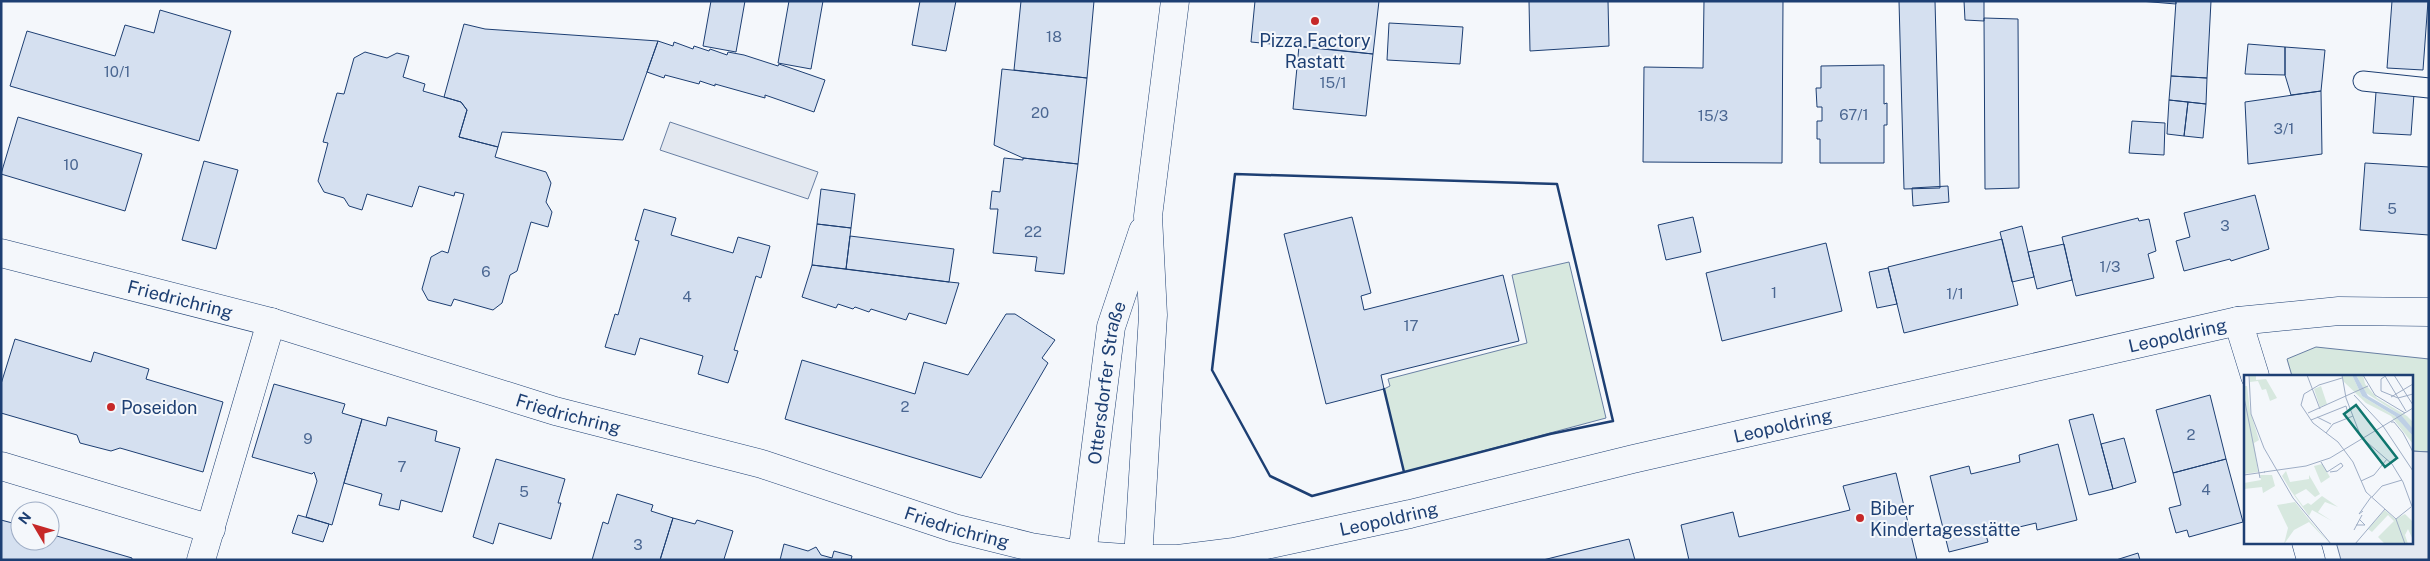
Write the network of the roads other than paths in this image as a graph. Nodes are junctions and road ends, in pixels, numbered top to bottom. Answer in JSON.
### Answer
{"nodes":[{"id":1,"x":1175,"y":1,"type":"edge"},
{"id":2,"x":2363,"y":81,"type":"dead end"},
{"id":3,"x":2429,"y":88,"type":"edge"},
{"id":4,"x":1148,"y":216,"type":"junction"},
{"id":5,"x":1,"y":253,"type":"edge"},
{"id":6,"x":2429,"y":312,"type":"edge"},
{"id":7,"x":2238,"y":321,"type":"junction"},
{"id":8,"x":271,"y":322,"type":"junction"},
{"id":9,"x":2256,"y":375,"type":"edge"},
{"id":10,"x":1,"y":466,"type":"edge"},
{"id":11,"x":211,"y":529,"type":"junction"},
{"id":12,"x":2307,"y":544,"type":"edge"},
{"id":13,"x":1082,"y":555,"type":"junction"},
{"id":14,"x":1138,"y":559,"type":"edge"},
{"id":15,"x":201,"y":560,"type":"edge"},
{"id":16,"x":2311,"y":560,"type":"edge"}],
"edges":[{"from":1,"to":4,"type":"main road","name":"Ottersdorfer Straße"},
{"from":2,"to":3,"type":"lane"},
{"from":4,"to":13,"type":"main road","name":"Ottersdorfer Straße"},
{"from":4,"to":14,"type":"main road","name":"Ottersdorfer Straße"},
{"from":5,"to":8,"type":"main road","name":"Friedrichring"},
{"from":6,"to":7,"type":"main road","name":"Leopoldring"},
{"from":7,"to":9,"type":"main road"},
{"from":7,"to":14,"type":"main road","name":"Leopoldring"},
{"from":8,"to":11,"type":"main road"},
{"from":8,"to":13,"type":"main road","name":"Friedrichring"},
{"from":10,"to":11,"type":"main road"},
{"from":11,"to":15,"type":"main road"},
{"from":12,"to":16,"type":"main road"},
{"from":13,"to":14,"type":"main road","name":"Friedrichring"}]}
